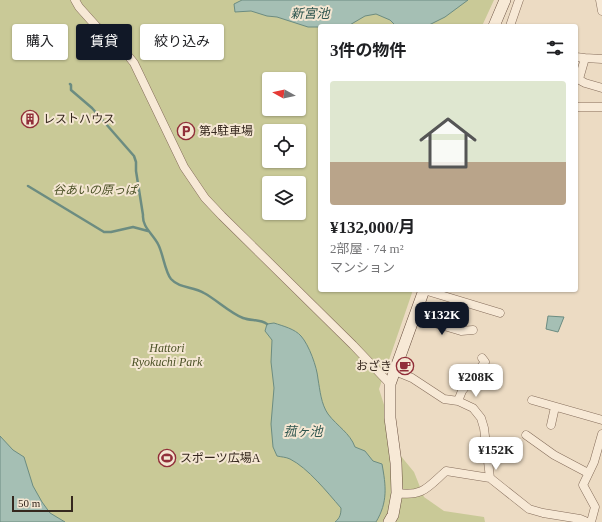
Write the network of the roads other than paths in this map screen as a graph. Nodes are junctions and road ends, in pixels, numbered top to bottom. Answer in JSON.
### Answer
{"nodes":[{"id":1,"x":75,"y":0,"type":"edge"},
{"id":2,"x":78,"y":0,"type":"edge"},
{"id":3,"x":505,"y":0,"type":"edge"},
{"id":4,"x":519,"y":0,"type":"edge"},
{"id":5,"x":600,"y":0,"type":"edge"},
{"id":6,"x":602,"y":10,"type":"edge"},
{"id":7,"x":495,"y":24,"type":"edge"},
{"id":8,"x":511,"y":24,"type":"edge"},
{"id":9,"x":578,"y":57,"type":"edge"},
{"id":10,"x":585,"y":58,"type":"junction"},
{"id":11,"x":602,"y":59,"type":"edge"},
{"id":12,"x":578,"y":79,"type":"edge"},
{"id":13,"x":602,"y":88,"type":"edge"},
{"id":14,"x":578,"y":106,"type":"edge"},
{"id":15,"x":602,"y":107,"type":"edge"},
{"id":16,"x":423,"y":292,"type":"edge"},
{"id":17,"x":431,"y":292,"type":"edge"},
{"id":18,"x":500,"y":313,"type":"dead end"},
{"id":19,"x":414,"y":317,"type":"junction"},
{"id":20,"x":473,"y":330,"type":"dead end"},
{"id":21,"x":482,"y":358,"type":"dead end"},
{"id":22,"x":395,"y":371,"type":"junction"},
{"id":23,"x":390,"y":384,"type":"junction"},
{"id":24,"x":532,"y":400,"type":"dead end"},
{"id":25,"x":458,"y":401,"type":"junction"},
{"id":26,"x":555,"y":407,"type":"junction"},
{"id":27,"x":602,"y":420,"type":"edge"},
{"id":28,"x":551,"y":426,"type":"dead end"},
{"id":29,"x":602,"y":434,"type":"edge"},
{"id":30,"x":526,"y":435,"type":"dead end"},
{"id":31,"x":598,"y":463,"type":"edge"},
{"id":32,"x":588,"y":473,"type":"junction"},
{"id":33,"x":490,"y":478,"type":"junction"},
{"id":34,"x":397,"y":494,"type":"junction"},
{"id":35,"x":389,"y":522,"type":"edge"},
{"id":36,"x":587,"y":522,"type":"edge"},
{"id":37,"x":591,"y":522,"type":"edge"}],
"edges":[{"from":1,"to":23,"type":"street"},
{"from":2,"to":23,"type":"street"},
{"from":3,"to":7,"type":"street"},
{"from":4,"to":8,"type":"street"},
{"from":5,"to":6,"type":"street"},
{"from":9,"to":10,"type":"street"},
{"from":10,"to":11,"type":"street"},
{"from":10,"to":12,"type":"street"},
{"from":12,"to":13,"type":"street"},
{"from":14,"to":15,"type":"street"},
{"from":16,"to":19,"type":"street"},
{"from":17,"to":18,"type":"street"},
{"from":19,"to":20,"type":"street"},
{"from":19,"to":22,"type":"street"},
{"from":21,"to":25,"type":"street"},
{"from":22,"to":23,"type":"street"},
{"from":22,"to":25,"type":"street"},
{"from":23,"to":34,"type":"street"},
{"from":24,"to":26,"type":"street"},
{"from":25,"to":33,"type":"street"},
{"from":26,"to":27,"type":"street"},
{"from":26,"to":28,"type":"street"},
{"from":29,"to":31,"type":"street"},
{"from":30,"to":32,"type":"street"},
{"from":31,"to":32,"type":"street"},
{"from":32,"to":37,"type":"street"},
{"from":33,"to":34,"type":"street"},
{"from":33,"to":36,"type":"street"},
{"from":34,"to":35,"type":"street"}]}
